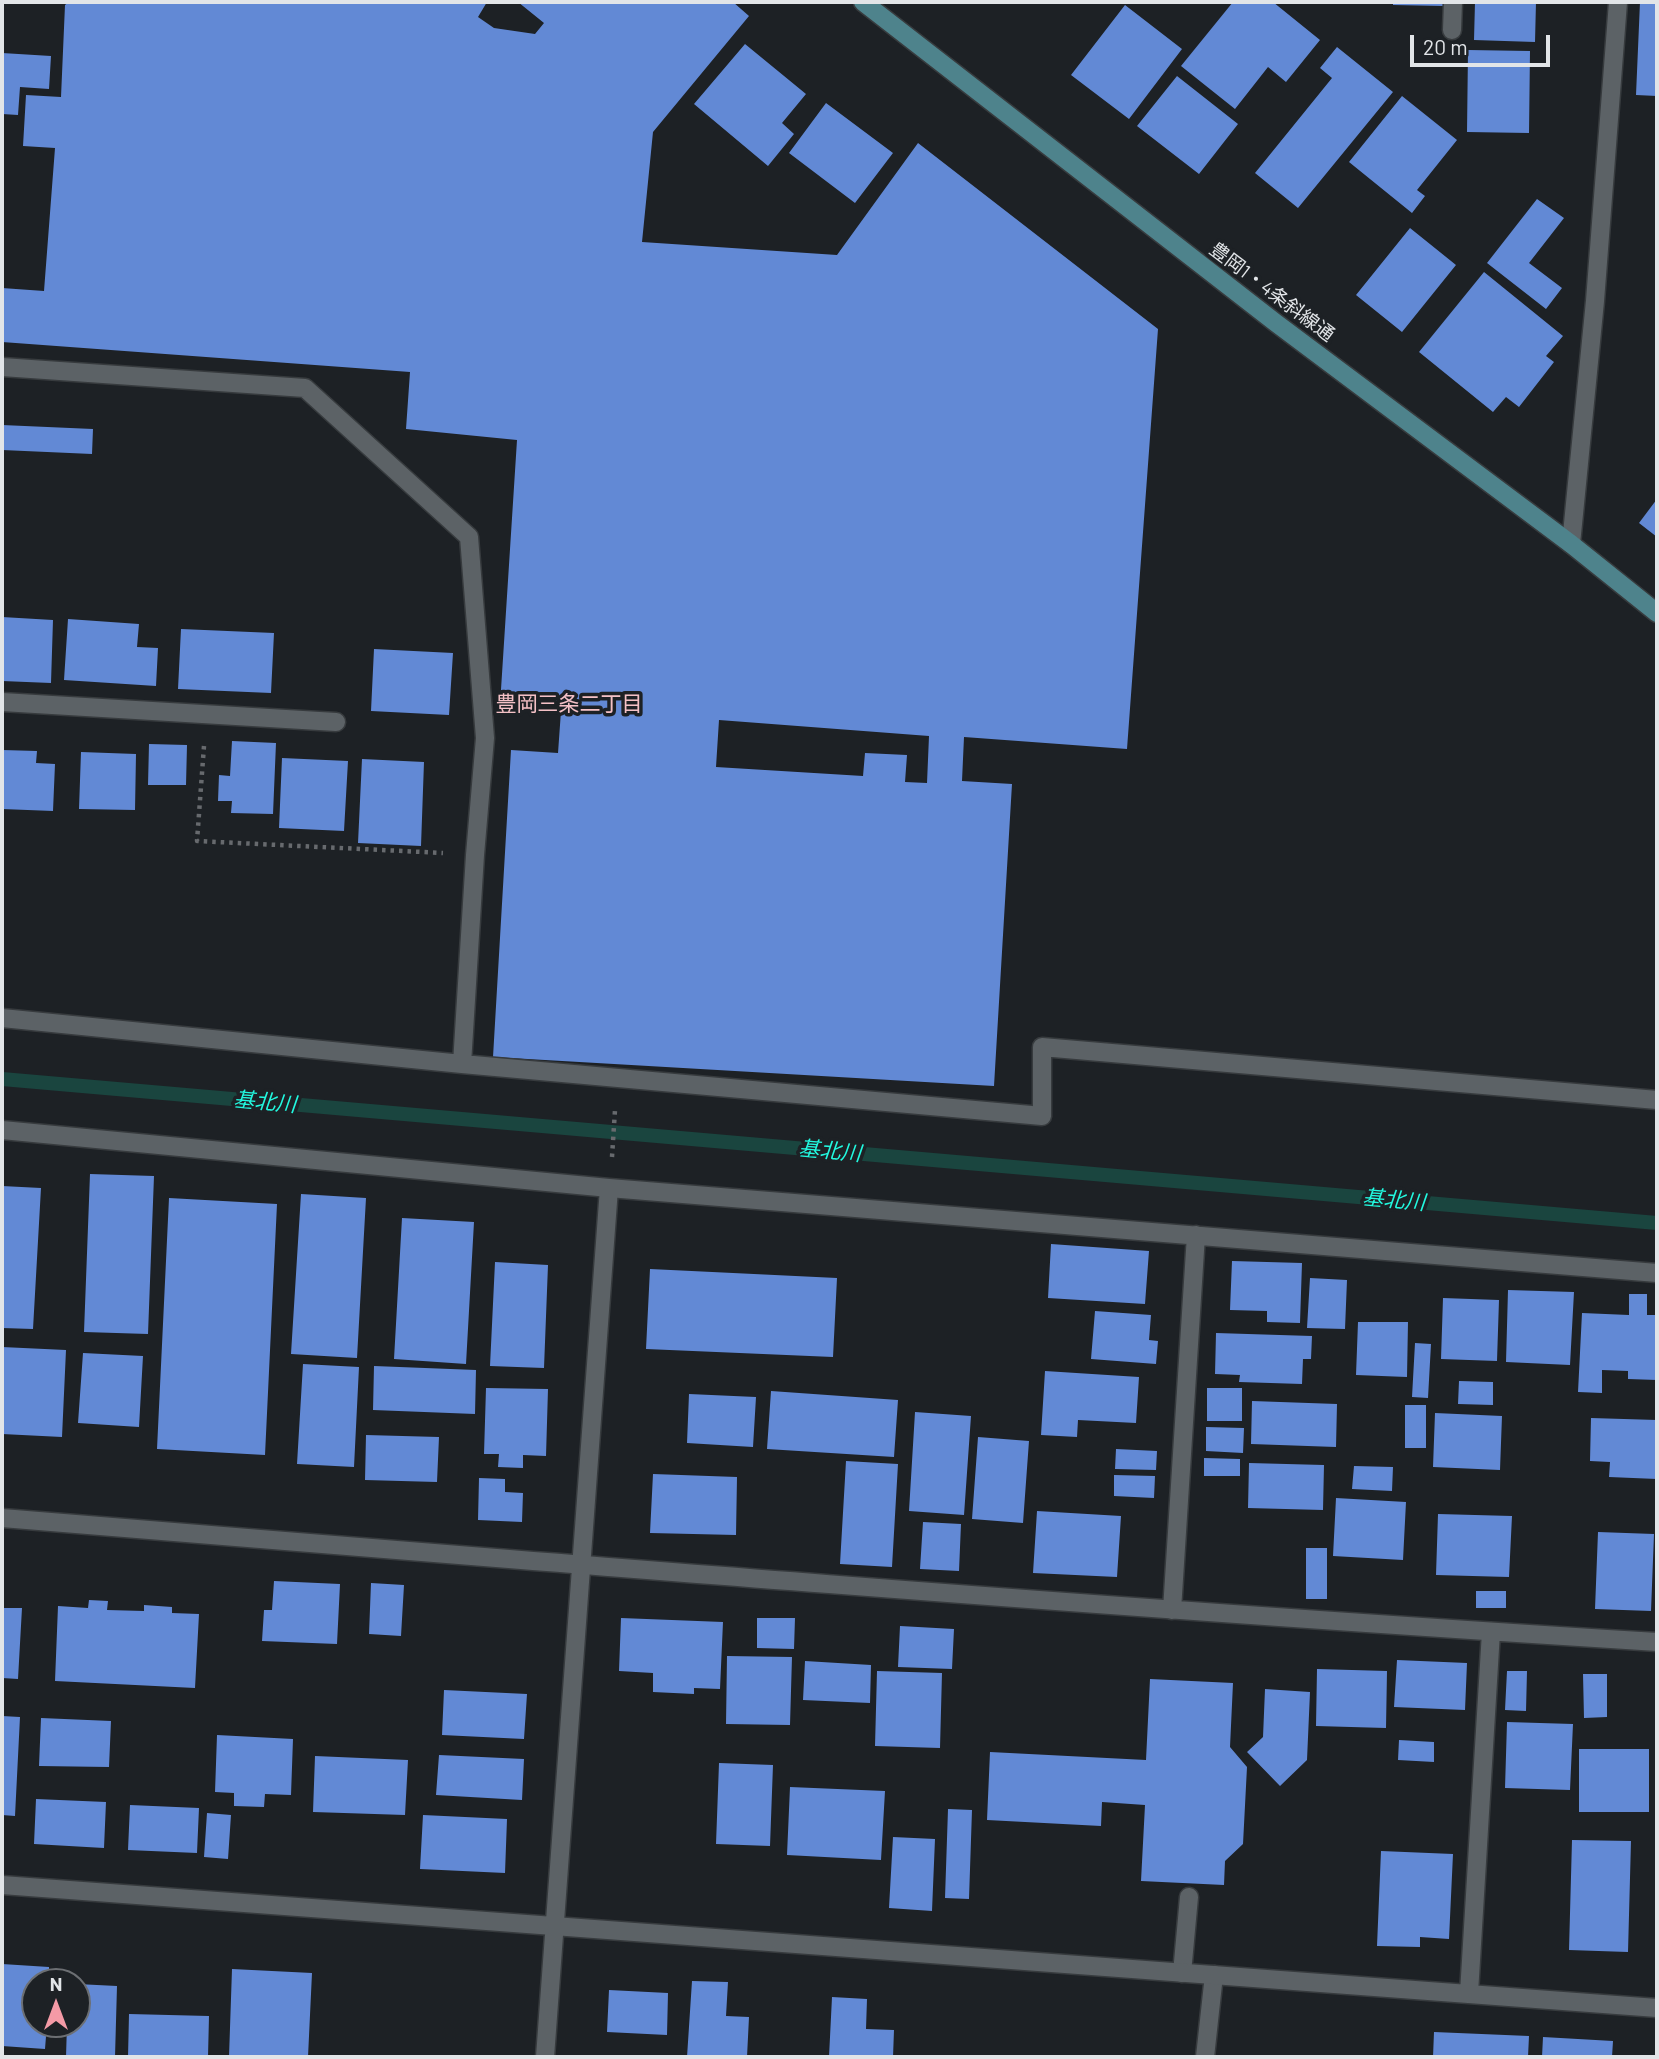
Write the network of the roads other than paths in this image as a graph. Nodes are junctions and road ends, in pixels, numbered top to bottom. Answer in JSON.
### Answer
{"nodes":[{"id":1,"x":863,"y":2,"type":"edge"},
{"id":2,"x":1453,"y":2,"type":"edge"},
{"id":3,"x":1618,"y":2,"type":"edge"},
{"id":4,"x":1452,"y":30,"type":"dead end"},
{"id":5,"x":2,"y":367,"type":"edge"},
{"id":6,"x":1571,"y":544,"type":"junction"},
{"id":7,"x":1657,"y":613,"type":"edge"},
{"id":8,"x":2,"y":702,"type":"edge"},
{"id":9,"x":336,"y":722,"type":"dead end"},
{"id":10,"x":2,"y":1018,"type":"edge"},
{"id":11,"x":462,"y":1064,"type":"junction"},
{"id":12,"x":1657,"y":1100,"type":"edge"},
{"id":13,"x":2,"y":1130,"type":"edge"},
{"id":14,"x":609,"y":1188,"type":"junction"},
{"id":15,"x":1196,"y":1235,"type":"junction"},
{"id":16,"x":1657,"y":1273,"type":"edge"},
{"id":17,"x":2,"y":1518,"type":"edge"},
{"id":18,"x":582,"y":1566,"type":"junction"},
{"id":19,"x":1172,"y":1610,"type":"junction"},
{"id":20,"x":1491,"y":1632,"type":"junction"},
{"id":21,"x":1657,"y":1642,"type":"edge"},
{"id":22,"x":2,"y":1885,"type":"edge"},
{"id":23,"x":1189,"y":1898,"type":"dead end"},
{"id":24,"x":554,"y":1927,"type":"junction"},
{"id":25,"x":1182,"y":1973,"type":"junction"},
{"id":26,"x":1213,"y":1975,"type":"junction"},
{"id":27,"x":1469,"y":1993,"type":"junction"},
{"id":28,"x":1657,"y":2008,"type":"edge"},
{"id":29,"x":545,"y":2057,"type":"edge"},
{"id":30,"x":1205,"y":2057,"type":"edge"}],
"edges":[{"from":1,"to":6,"type":"street","name":"豊岡1・4条斜線通"},
{"from":2,"to":4,"type":"street"},
{"from":3,"to":6,"type":"street"},
{"from":5,"to":11,"type":"street"},
{"from":6,"to":7,"type":"street","name":"豊岡1・4条斜線通"},
{"from":8,"to":9,"type":"street"},
{"from":10,"to":11,"type":"street"},
{"from":11,"to":12,"type":"street"},
{"from":13,"to":14,"type":"street"},
{"from":14,"to":15,"type":"street"},
{"from":14,"to":18,"type":"street"},
{"from":15,"to":16,"type":"street"},
{"from":15,"to":19,"type":"street"},
{"from":17,"to":18,"type":"street"},
{"from":18,"to":19,"type":"street"},
{"from":18,"to":24,"type":"street"},
{"from":19,"to":20,"type":"street"},
{"from":20,"to":21,"type":"street"},
{"from":20,"to":27,"type":"street"},
{"from":22,"to":24,"type":"street"},
{"from":23,"to":25,"type":"street"},
{"from":24,"to":25,"type":"street"},
{"from":24,"to":29,"type":"street"},
{"from":25,"to":26,"type":"street"},
{"from":26,"to":27,"type":"street"},
{"from":26,"to":30,"type":"street"},
{"from":27,"to":28,"type":"street"}]}
